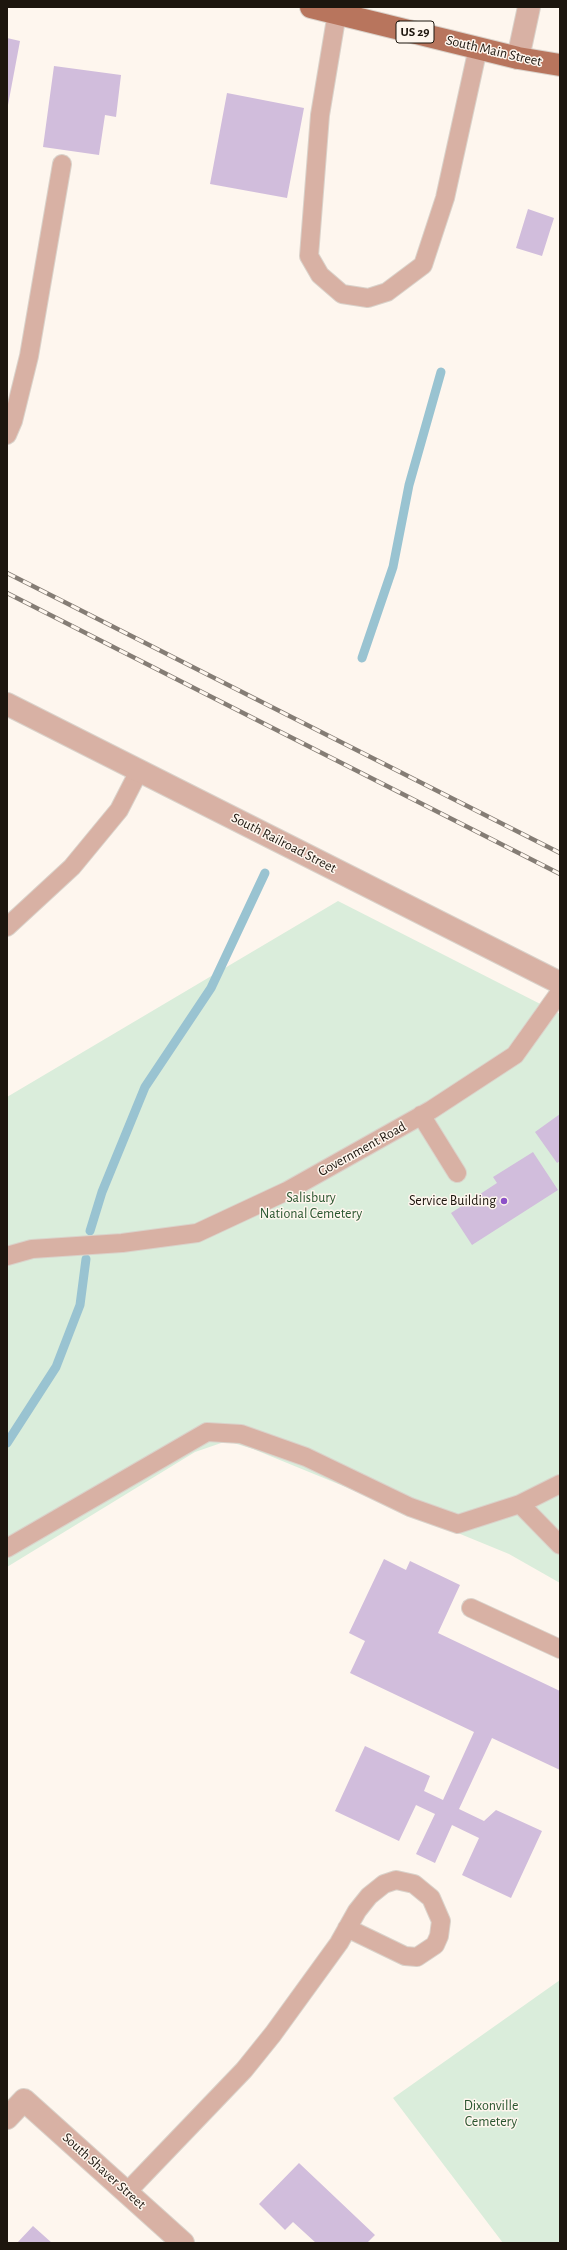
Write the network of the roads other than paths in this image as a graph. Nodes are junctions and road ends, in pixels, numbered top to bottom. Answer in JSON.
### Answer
{"nodes":[{"id":1,"x":311,"y":7,"type":"edge"},
{"id":2,"x":529,"y":7,"type":"edge"},
{"id":3,"x":337,"y":13,"type":"junction"},
{"id":4,"x":478,"y":48,"type":"junction"},
{"id":5,"x":518,"y":58,"type":"junction"},
{"id":6,"x":560,"y":65,"type":"edge"},
{"id":7,"x":62,"y":164,"type":"dead end"},
{"id":8,"x":7,"y":436,"type":"edge"},
{"id":9,"x":7,"y":704,"type":"edge"},
{"id":10,"x":139,"y":771,"type":"junction"},
{"id":11,"x":7,"y":927,"type":"edge"},
{"id":12,"x":560,"y":983,"type":"edge"},
{"id":13,"x":560,"y":992,"type":"edge"},
{"id":14,"x":421,"y":1115,"type":"junction"},
{"id":15,"x":457,"y":1173,"type":"dead end"},
{"id":16,"x":7,"y":1256,"type":"edge"},
{"id":17,"x":560,"y":1484,"type":"edge"},
{"id":18,"x":520,"y":1504,"type":"junction"},
{"id":19,"x":560,"y":1545,"type":"edge"},
{"id":20,"x":7,"y":1548,"type":"edge"},
{"id":21,"x":471,"y":1608,"type":"dead end"},
{"id":22,"x":560,"y":1649,"type":"edge"},
{"id":23,"x":347,"y":1928,"type":"junction"},
{"id":24,"x":7,"y":2118,"type":"edge"},
{"id":25,"x":127,"y":2192,"type":"junction"},
{"id":26,"x":183,"y":2243,"type":"edge"}],
"edges":[{"from":1,"to":3,"type":"main road","name":"South Main Street","number":"US 29"},
{"from":2,"to":5,"type":"street"},
{"from":3,"to":4,"type":"main road","name":"South Main Street","number":"US 29"},
{"from":3,"to":4,"type":"lane"},
{"from":4,"to":5,"type":"main road","name":"South Main Street","number":"US 29"},
{"from":5,"to":6,"type":"main road","name":"South Main Street","number":"US 29"},
{"from":7,"to":8,"type":"lane"},
{"from":9,"to":10,"type":"street","name":"South Railroad Street"},
{"from":10,"to":11,"type":"lane"},
{"from":10,"to":12,"type":"street","name":"South Railroad Street"},
{"from":13,"to":14,"type":"lane","name":"Government Road"},
{"from":14,"to":15,"type":"lane"},
{"from":14,"to":16,"type":"lane","name":"Government Road"},
{"from":17,"to":18,"type":"lane"},
{"from":18,"to":19,"type":"lane"},
{"from":18,"to":20,"type":"lane"},
{"from":21,"to":22,"type":"lane"},
{"from":23,"to":23,"type":"lane"},
{"from":23,"to":25,"type":"lane"},
{"from":24,"to":25,"type":"street","name":"South Shaver Street"},
{"from":25,"to":26,"type":"street","name":"South Shaver Street"}]}
